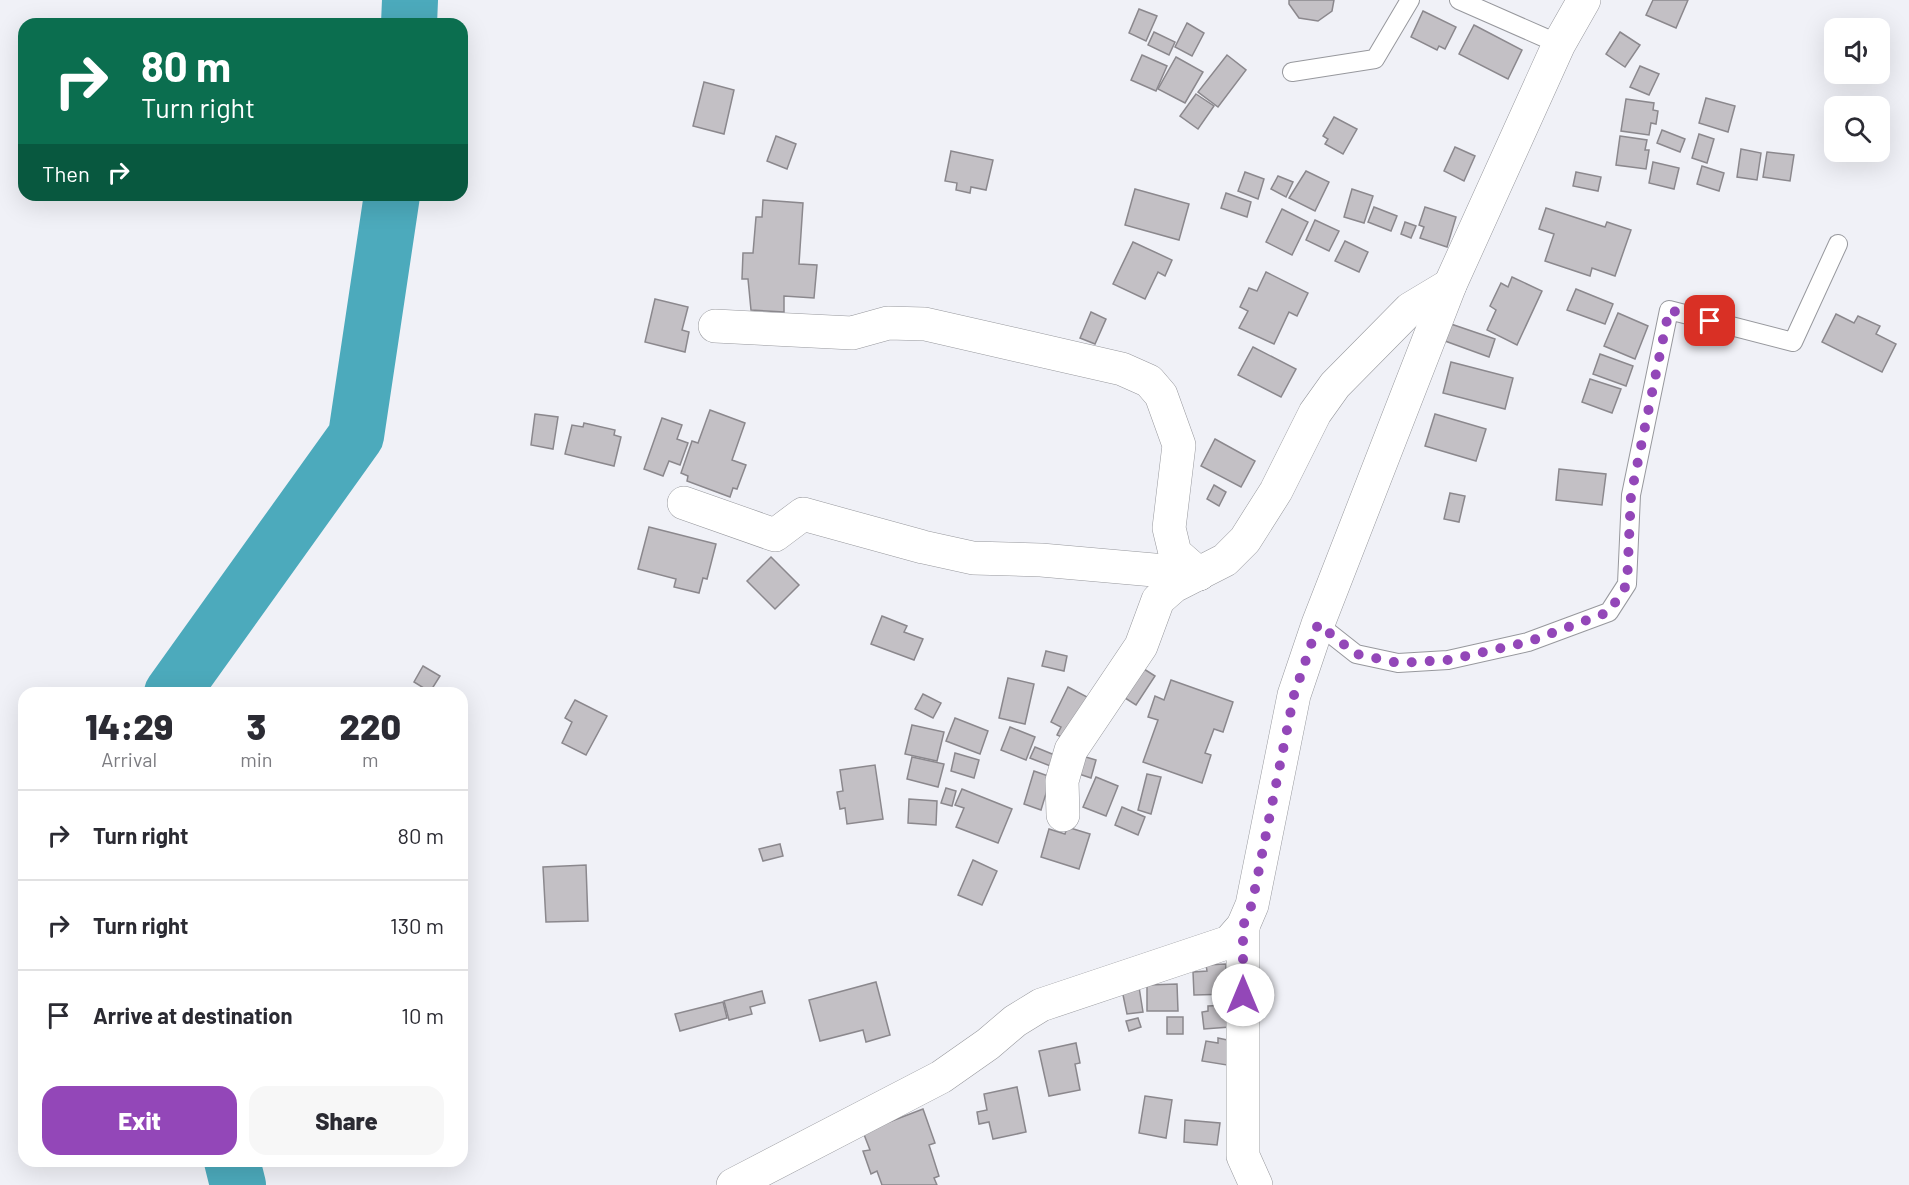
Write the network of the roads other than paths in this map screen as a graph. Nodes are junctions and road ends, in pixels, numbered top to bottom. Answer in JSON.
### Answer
{"nodes":[{"id":1,"x":1410,"y":0,"type":"edge"},
{"id":2,"x":1459,"y":0,"type":"edge"},
{"id":3,"x":1584,"y":0,"type":"edge"},
{"id":4,"x":1559,"y":44,"type":"junction"},
{"id":5,"x":1292,"y":72,"type":"dead end"},
{"id":6,"x":1838,"y":244,"type":"dead end"},
{"id":7,"x":1450,"y":285,"type":"junction"},
{"id":8,"x":715,"y":326,"type":"dead end"},
{"id":9,"x":684,"y":503,"type":"dead end"},
{"id":10,"x":1199,"y":574,"type":"junction"},
{"id":11,"x":1318,"y":624,"type":"junction"},
{"id":12,"x":1063,"y":815,"type":"dead end"},
{"id":13,"x":1243,"y":926,"type":"junction"},
{"id":14,"x":733,"y":1185,"type":"edge"},
{"id":15,"x":1256,"y":1185,"type":"edge"}],
"edges":[{"from":1,"to":5,"type":"lane"},
{"from":2,"to":4,"type":"lane"},
{"from":3,"to":4,"type":"street"},
{"from":4,"to":7,"type":"street"},
{"from":6,"to":11,"type":"lane"},
{"from":7,"to":10,"type":"street"},
{"from":7,"to":11,"type":"street"},
{"from":8,"to":10,"type":"street"},
{"from":9,"to":10,"type":"street"},
{"from":10,"to":12,"type":"street"},
{"from":11,"to":13,"type":"street"},
{"from":13,"to":14,"type":"street"},
{"from":13,"to":15,"type":"street"}]}
